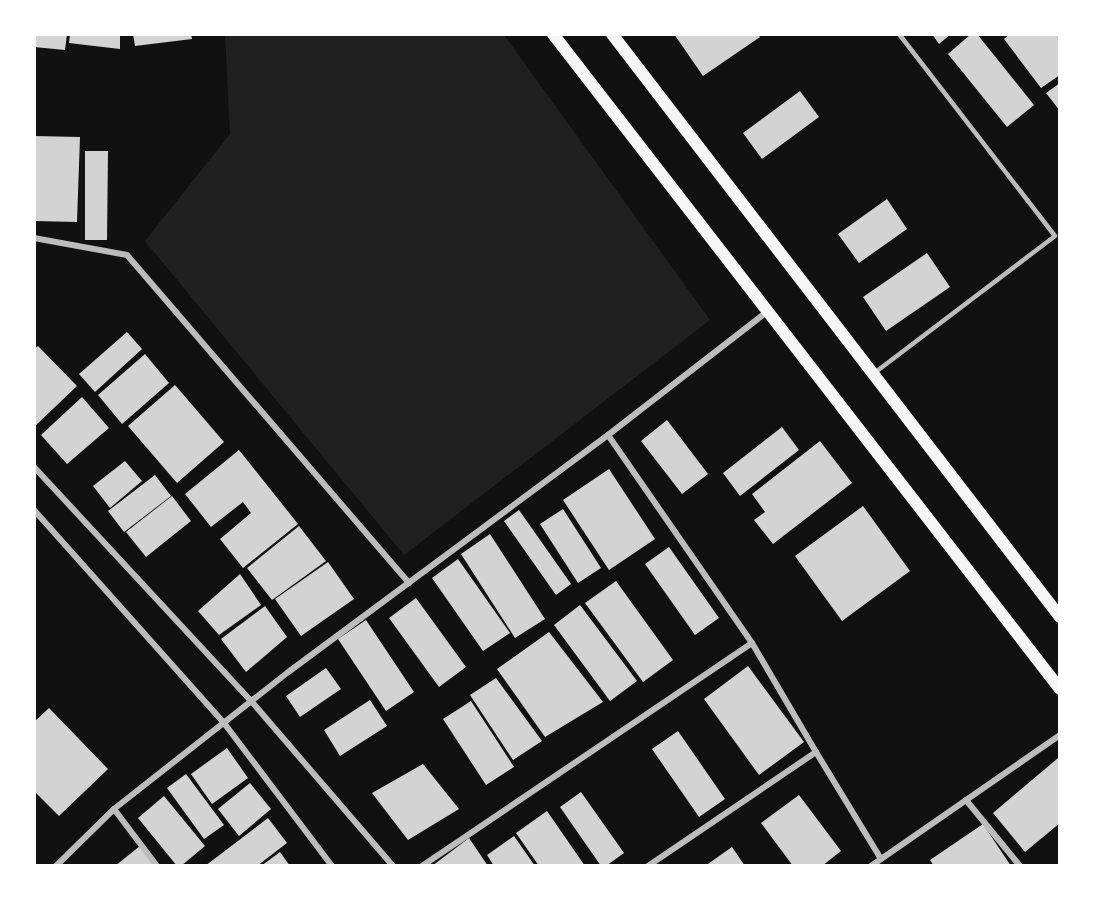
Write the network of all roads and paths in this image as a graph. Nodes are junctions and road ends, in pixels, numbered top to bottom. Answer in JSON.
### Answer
{"nodes":[{"id":1,"x":553,"y":34,"type":"edge"},
{"id":2,"x":612,"y":34,"type":"edge"},
{"id":3,"x":899,"y":34,"type":"edge"},
{"id":4,"x":1057,"y":235,"type":"edge"},
{"id":5,"x":34,"y":238,"type":"edge"},
{"id":6,"x":768,"y":311,"type":"junction"},
{"id":7,"x":873,"y":374,"type":"junction"},
{"id":8,"x":608,"y":435,"type":"junction"},
{"id":9,"x":34,"y":467,"type":"edge"},
{"id":10,"x":34,"y":510,"type":"edge"},
{"id":11,"x":409,"y":583,"type":"junction"},
{"id":12,"x":1059,"y":617,"type":"edge"},
{"id":13,"x":752,"y":643,"type":"junction"},
{"id":14,"x":1059,"y":688,"type":"edge"},
{"id":15,"x":252,"y":702,"type":"junction"},
{"id":16,"x":224,"y":723,"type":"junction"},
{"id":17,"x":1059,"y":735,"type":"edge"},
{"id":18,"x":816,"y":752,"type":"junction"},
{"id":19,"x":966,"y":800,"type":"junction"},
{"id":20,"x":114,"y":809,"type":"junction"},
{"id":21,"x":880,"y":859,"type":"junction"},
{"id":22,"x":60,"y":864,"type":"edge"},
{"id":23,"x":157,"y":866,"type":"edge"},
{"id":24,"x":332,"y":866,"type":"edge"},
{"id":25,"x":393,"y":866,"type":"edge"},
{"id":26,"x":422,"y":866,"type":"edge"},
{"id":27,"x":648,"y":866,"type":"edge"},
{"id":28,"x":871,"y":866,"type":"edge"},
{"id":29,"x":1020,"y":866,"type":"edge"}],
"edges":[{"from":1,"to":6,"type":"main road"},
{"from":2,"to":7,"type":"main road"},
{"from":3,"to":4,"type":"lane"},
{"from":4,"to":7,"type":"lane"},
{"from":5,"to":11,"type":"street"},
{"from":6,"to":8,"type":"street"},
{"from":6,"to":14,"type":"main road"},
{"from":7,"to":12,"type":"main road"},
{"from":8,"to":11,"type":"street"},
{"from":8,"to":13,"type":"street"},
{"from":9,"to":15,"type":"street"},
{"from":10,"to":16,"type":"street"},
{"from":11,"to":15,"type":"street"},
{"from":13,"to":18,"type":"street"},
{"from":13,"to":26,"type":"street"},
{"from":15,"to":16,"type":"street"},
{"from":15,"to":25,"type":"street"},
{"from":16,"to":20,"type":"street"},
{"from":16,"to":24,"type":"street"},
{"from":17,"to":19,"type":"street"},
{"from":18,"to":21,"type":"street"},
{"from":18,"to":27,"type":"street"},
{"from":19,"to":21,"type":"street"},
{"from":19,"to":29,"type":"street"},
{"from":20,"to":22,"type":"street"},
{"from":20,"to":23,"type":"street"},
{"from":21,"to":28,"type":"street"}]}
